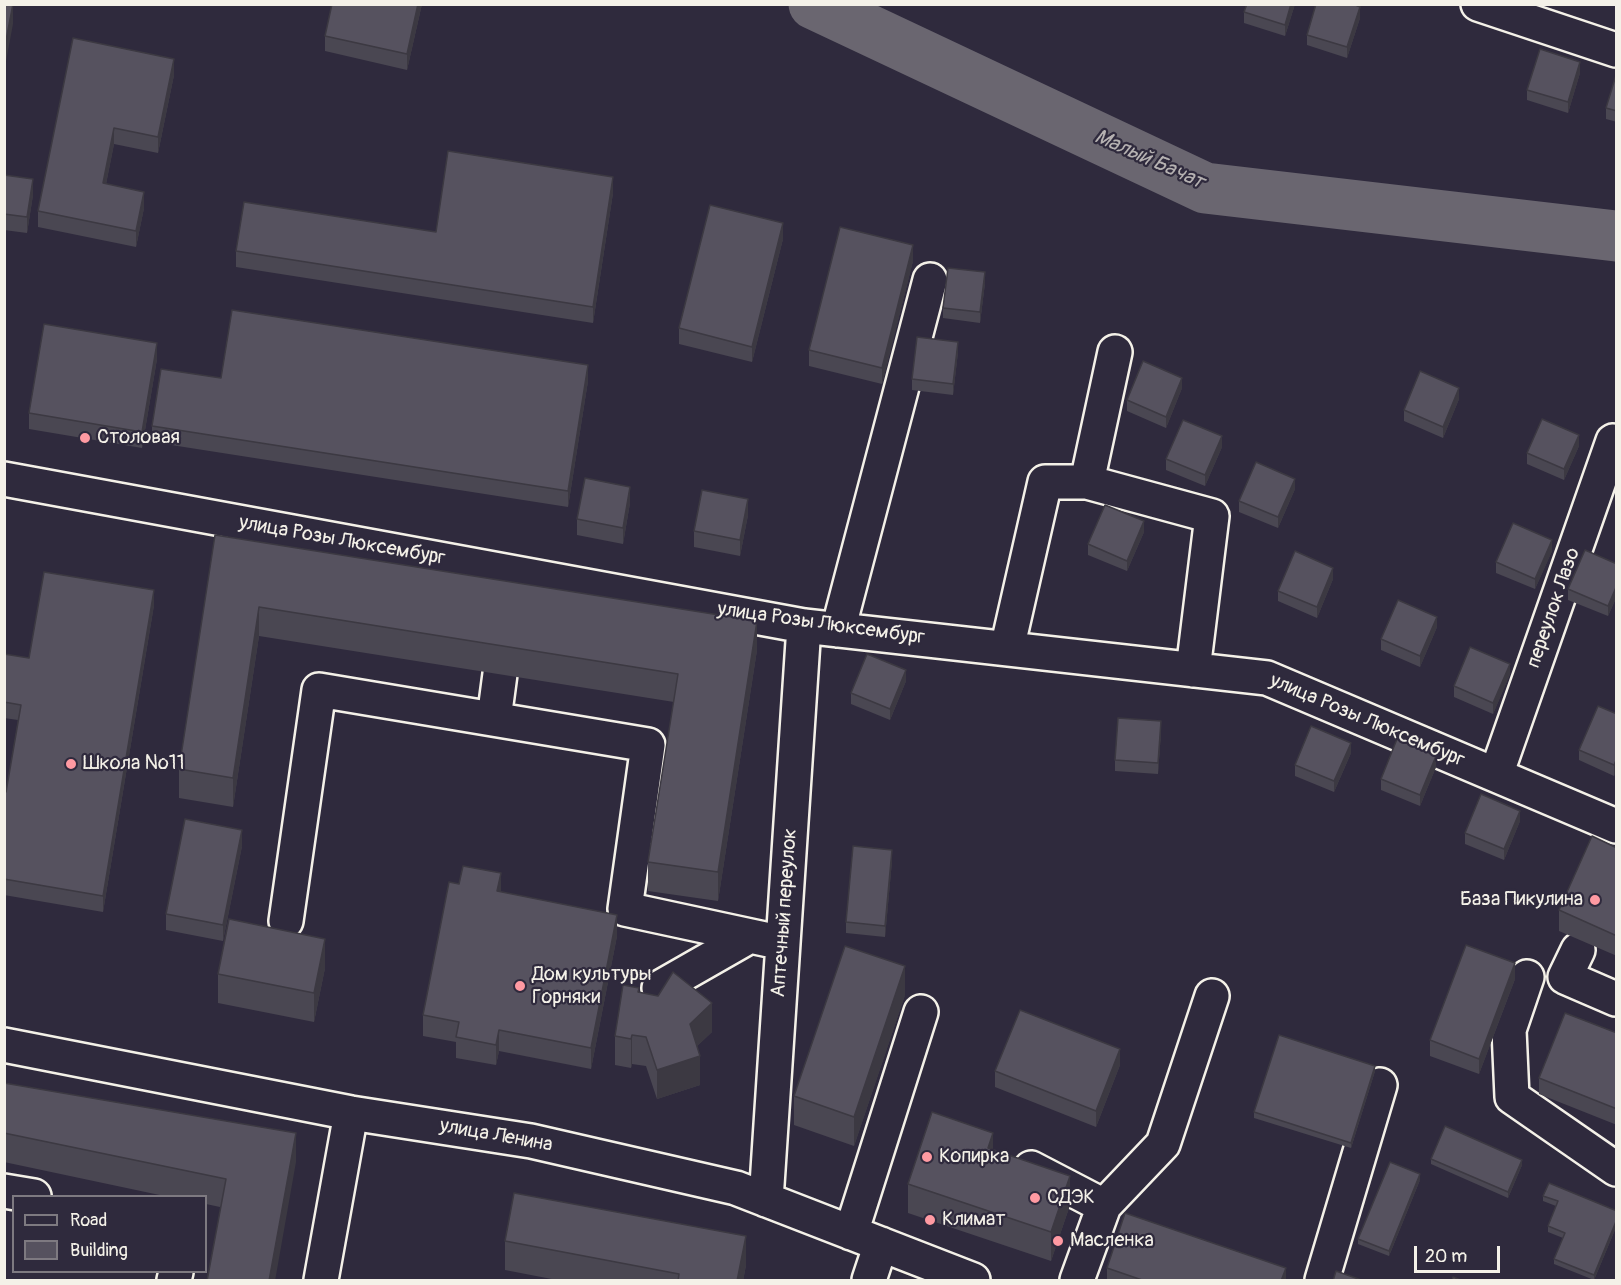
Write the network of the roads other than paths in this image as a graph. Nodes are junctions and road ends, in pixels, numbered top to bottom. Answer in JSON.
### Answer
{"nodes":[{"id":1,"x":1478,"y":4,"type":"edge"},
{"id":2,"x":1617,"y":51,"type":"edge"},
{"id":3,"x":930,"y":280,"type":"dead end"},
{"id":4,"x":1115,"y":352,"type":"dead end"},
{"id":5,"x":1612,"y":441,"type":"dead end"},
{"id":6,"x":4,"y":479,"type":"edge"},
{"id":7,"x":1087,"y":482,"type":"junction"},
{"id":8,"x":804,"y":626,"type":"junction"},
{"id":9,"x":838,"y":630,"type":"junction"},
{"id":10,"x":1007,"y":649,"type":"junction"},
{"id":11,"x":1193,"y":670,"type":"junction"},
{"id":12,"x":500,"y":674,"type":"edge"},
{"id":13,"x":494,"y":719,"type":"junction"},
{"id":14,"x":1496,"y":775,"type":"junction"},
{"id":15,"x":1617,"y":826,"type":"edge"},
{"id":16,"x":285,"y":921,"type":"dead end"},
{"id":17,"x":750,"y":936,"type":"junction"},
{"id":18,"x":783,"y":943,"type":"junction"},
{"id":19,"x":1578,"y":950,"type":"dead end"},
{"id":20,"x":1527,"y":977,"type":"dead end"},
{"id":21,"x":659,"y":988,"type":"dead end"},
{"id":22,"x":1212,"y":996,"type":"dead end"},
{"id":23,"x":1617,"y":999,"type":"edge"},
{"id":24,"x":921,"y":1012,"type":"dead end"},
{"id":25,"x":4,"y":1045,"type":"edge"},
{"id":26,"x":1380,"y":1085,"type":"dead end"},
{"id":27,"x":351,"y":1113,"type":"junction"},
{"id":28,"x":1006,"y":1155,"type":"edge"},
{"id":29,"x":1617,"y":1168,"type":"edge"},
{"id":30,"x":4,"y":1191,"type":"edge"},
{"id":31,"x":24,"y":1195,"type":"edge"},
{"id":32,"x":766,"y":1200,"type":"junction"},
{"id":33,"x":1104,"y":1206,"type":"junction"},
{"id":34,"x":866,"y":1239,"type":"junction"},
{"id":35,"x":321,"y":1281,"type":"edge"},
{"id":36,"x":869,"y":1281,"type":"edge"},
{"id":37,"x":973,"y":1281,"type":"edge"},
{"id":38,"x":1077,"y":1281,"type":"edge"},
{"id":39,"x":1322,"y":1281,"type":"edge"}],
"edges":[{"from":1,"to":2,"type":"street"},
{"from":3,"to":9,"type":"street"},
{"from":4,"to":7,"type":"street"},
{"from":5,"to":14,"type":"street","name":"переулок Лазо"},
{"from":6,"to":8,"type":"street","name":"улица Розы Люксембург"},
{"from":7,"to":10,"type":"street"},
{"from":7,"to":11,"type":"street"},
{"from":8,"to":9,"type":"street","name":"улица Розы Люксембург"},
{"from":8,"to":18,"type":"street","name":"Аптечный переулок"},
{"from":9,"to":10,"type":"street","name":"улица Розы Люксембург"},
{"from":10,"to":11,"type":"street","name":"улица Розы Люксембург"},
{"from":11,"to":14,"type":"street","name":"улица Розы Люксембург"},
{"from":12,"to":13,"type":"street"},
{"from":13,"to":16,"type":"street"},
{"from":13,"to":17,"type":"street"},
{"from":14,"to":15,"type":"street","name":"улица Розы Люксембург"},
{"from":17,"to":18,"type":"street"},
{"from":17,"to":21,"type":"street"},
{"from":18,"to":32,"type":"street","name":"Аптечный переулок"},
{"from":19,"to":23,"type":"street"},
{"from":20,"to":29,"type":"street"},
{"from":22,"to":33,"type":"street"},
{"from":24,"to":34,"type":"street"},
{"from":25,"to":27,"type":"street","name":"улица Ленина"},
{"from":26,"to":39,"type":"street"},
{"from":27,"to":32,"type":"street","name":"улица Ленина"},
{"from":27,"to":35,"type":"street"},
{"from":28,"to":33,"type":"street"},
{"from":30,"to":31,"type":"street"},
{"from":32,"to":34,"type":"street","name":"улица Ленина"},
{"from":33,"to":38,"type":"street"},
{"from":34,"to":36,"type":"street"},
{"from":34,"to":37,"type":"street","name":"улица Ленина"}]}
